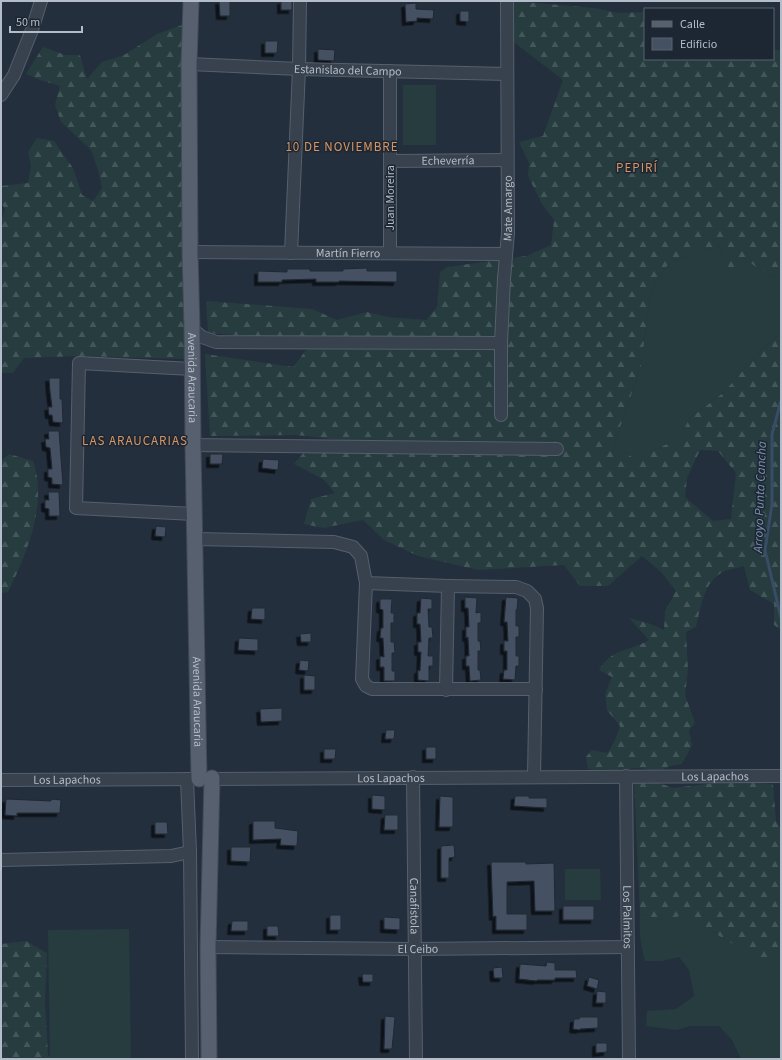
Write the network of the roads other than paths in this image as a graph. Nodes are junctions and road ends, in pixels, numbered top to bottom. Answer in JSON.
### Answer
{"nodes":[{"id":1,"x":41,"y":1,"type":"edge"},
{"id":2,"x":191,"y":1,"type":"edge"},
{"id":3,"x":300,"y":1,"type":"edge"},
{"id":4,"x":507,"y":1,"type":"edge"},
{"id":5,"x":189,"y":64,"type":"junction"},
{"id":6,"x":299,"y":68,"type":"junction"},
{"id":7,"x":390,"y":71,"type":"junction"},
{"id":8,"x":507,"y":74,"type":"junction"},
{"id":9,"x":1,"y":95,"type":"edge"},
{"id":10,"x":507,"y":160,"type":"junction"},
{"id":11,"x":390,"y":161,"type":"junction"},
{"id":12,"x":190,"y":252,"type":"junction"},
{"id":13,"x":290,"y":253,"type":"junction"},
{"id":14,"x":390,"y":253,"type":"junction"},
{"id":15,"x":506,"y":254,"type":"junction"},
{"id":16,"x":192,"y":329,"type":"junction"},
{"id":17,"x":501,"y":343,"type":"junction"},
{"id":18,"x":192,"y":369,"type":"junction"},
{"id":19,"x":502,"y":415,"type":"dead end"},
{"id":20,"x":193,"y":445,"type":"junction"},
{"id":21,"x":557,"y":449,"type":"dead end"},
{"id":22,"x":194,"y":514,"type":"junction"},
{"id":23,"x":195,"y":539,"type":"junction"},
{"id":24,"x":366,"y":583,"type":"junction"},
{"id":25,"x":448,"y":586,"type":"junction"},
{"id":26,"x":536,"y":689,"type":"junction"},
{"id":27,"x":446,"y":690,"type":"junction"},
{"id":28,"x":534,"y":776,"type":"junction"},
{"id":29,"x":626,"y":776,"type":"junction"},
{"id":30,"x":781,"y":776,"type":"edge"},
{"id":31,"x":413,"y":777,"type":"junction"},
{"id":32,"x":199,"y":779,"type":"junction"},
{"id":33,"x":1,"y":780,"type":"edge"},
{"id":34,"x":190,"y":852,"type":"junction"},
{"id":35,"x":1,"y":860,"type":"edge"},
{"id":36,"x":208,"y":947,"type":"junction"},
{"id":37,"x":628,"y":947,"type":"junction"},
{"id":38,"x":415,"y":949,"type":"junction"},
{"id":39,"x":192,"y":1059,"type":"edge"},
{"id":40,"x":209,"y":1059,"type":"edge"},
{"id":41,"x":416,"y":1059,"type":"edge"},
{"id":42,"x":629,"y":1059,"type":"edge"}],
"edges":[{"from":1,"to":9,"type":"street"},
{"from":2,"to":5,"type":"main road","name":"Avenida Araucaria"},
{"from":3,"to":6,"type":"street"},
{"from":4,"to":8,"type":"street","name":"Mate Amargo"},
{"from":5,"to":6,"type":"street","name":"Estanislao del Campo"},
{"from":5,"to":12,"type":"main road","name":"Avenida Araucaria"},
{"from":6,"to":7,"type":"street","name":"Estanislao del Campo"},
{"from":6,"to":13,"type":"street"},
{"from":7,"to":8,"type":"street","name":"Estanislao del Campo"},
{"from":7,"to":11,"type":"street","name":"Juan Moreira"},
{"from":8,"to":10,"type":"street","name":"Mate Amargo"},
{"from":10,"to":11,"type":"street","name":"Echeverría"},
{"from":10,"to":15,"type":"street","name":"Mate Amargo"},
{"from":11,"to":14,"type":"street","name":"Juan Moreira"},
{"from":12,"to":13,"type":"street","name":"Martín Fierro"},
{"from":12,"to":16,"type":"main road","name":"Avenida Araucaria"},
{"from":13,"to":14,"type":"street","name":"Martín Fierro"},
{"from":14,"to":15,"type":"street","name":"Martín Fierro"},
{"from":15,"to":17,"type":"street","name":"Mate Amargo"},
{"from":16,"to":17,"type":"street"},
{"from":16,"to":18,"type":"main road","name":"Avenida Araucaria"},
{"from":17,"to":19,"type":"street","name":"Mate Amargo"},
{"from":18,"to":20,"type":"main road","name":"Avenida Araucaria"},
{"from":18,"to":22,"type":"street"},
{"from":20,"to":21,"type":"street"},
{"from":20,"to":22,"type":"main road","name":"Avenida Araucaria"},
{"from":22,"to":23,"type":"main road","name":"Avenida Araucaria"},
{"from":23,"to":24,"type":"street"},
{"from":23,"to":32,"type":"main road","name":"Avenida Araucaria"},
{"from":24,"to":25,"type":"street"},
{"from":24,"to":27,"type":"street"},
{"from":25,"to":26,"type":"street"},
{"from":25,"to":27,"type":"street"},
{"from":26,"to":27,"type":"street"},
{"from":26,"to":28,"type":"street"},
{"from":28,"to":29,"type":"street","name":"Los Lapachos"},
{"from":28,"to":31,"type":"street","name":"Los Lapachos"},
{"from":29,"to":30,"type":"street","name":"Los Lapachos"},
{"from":29,"to":37,"type":"street","name":"Los Palmitos"},
{"from":31,"to":32,"type":"street","name":"Los Lapachos"},
{"from":31,"to":38,"type":"street","name":"Canafistola"},
{"from":32,"to":33,"type":"street","name":"Los Lapachos"},
{"from":32,"to":34,"type":"street","name":"Avenida Araucaria"},
{"from":32,"to":36,"type":"main road","name":"Avenida Araucaria"},
{"from":34,"to":35,"type":"street"},
{"from":34,"to":39,"type":"street","name":"Avenida Araucaria"},
{"from":36,"to":38,"type":"street","name":"El Ceibo"},
{"from":36,"to":40,"type":"main road","name":"Avenida Araucaria"},
{"from":37,"to":38,"type":"street","name":"El Ceibo"},
{"from":37,"to":42,"type":"street","name":"Los Palmitos"},
{"from":38,"to":41,"type":"street","name":"Canafistola"}]}
